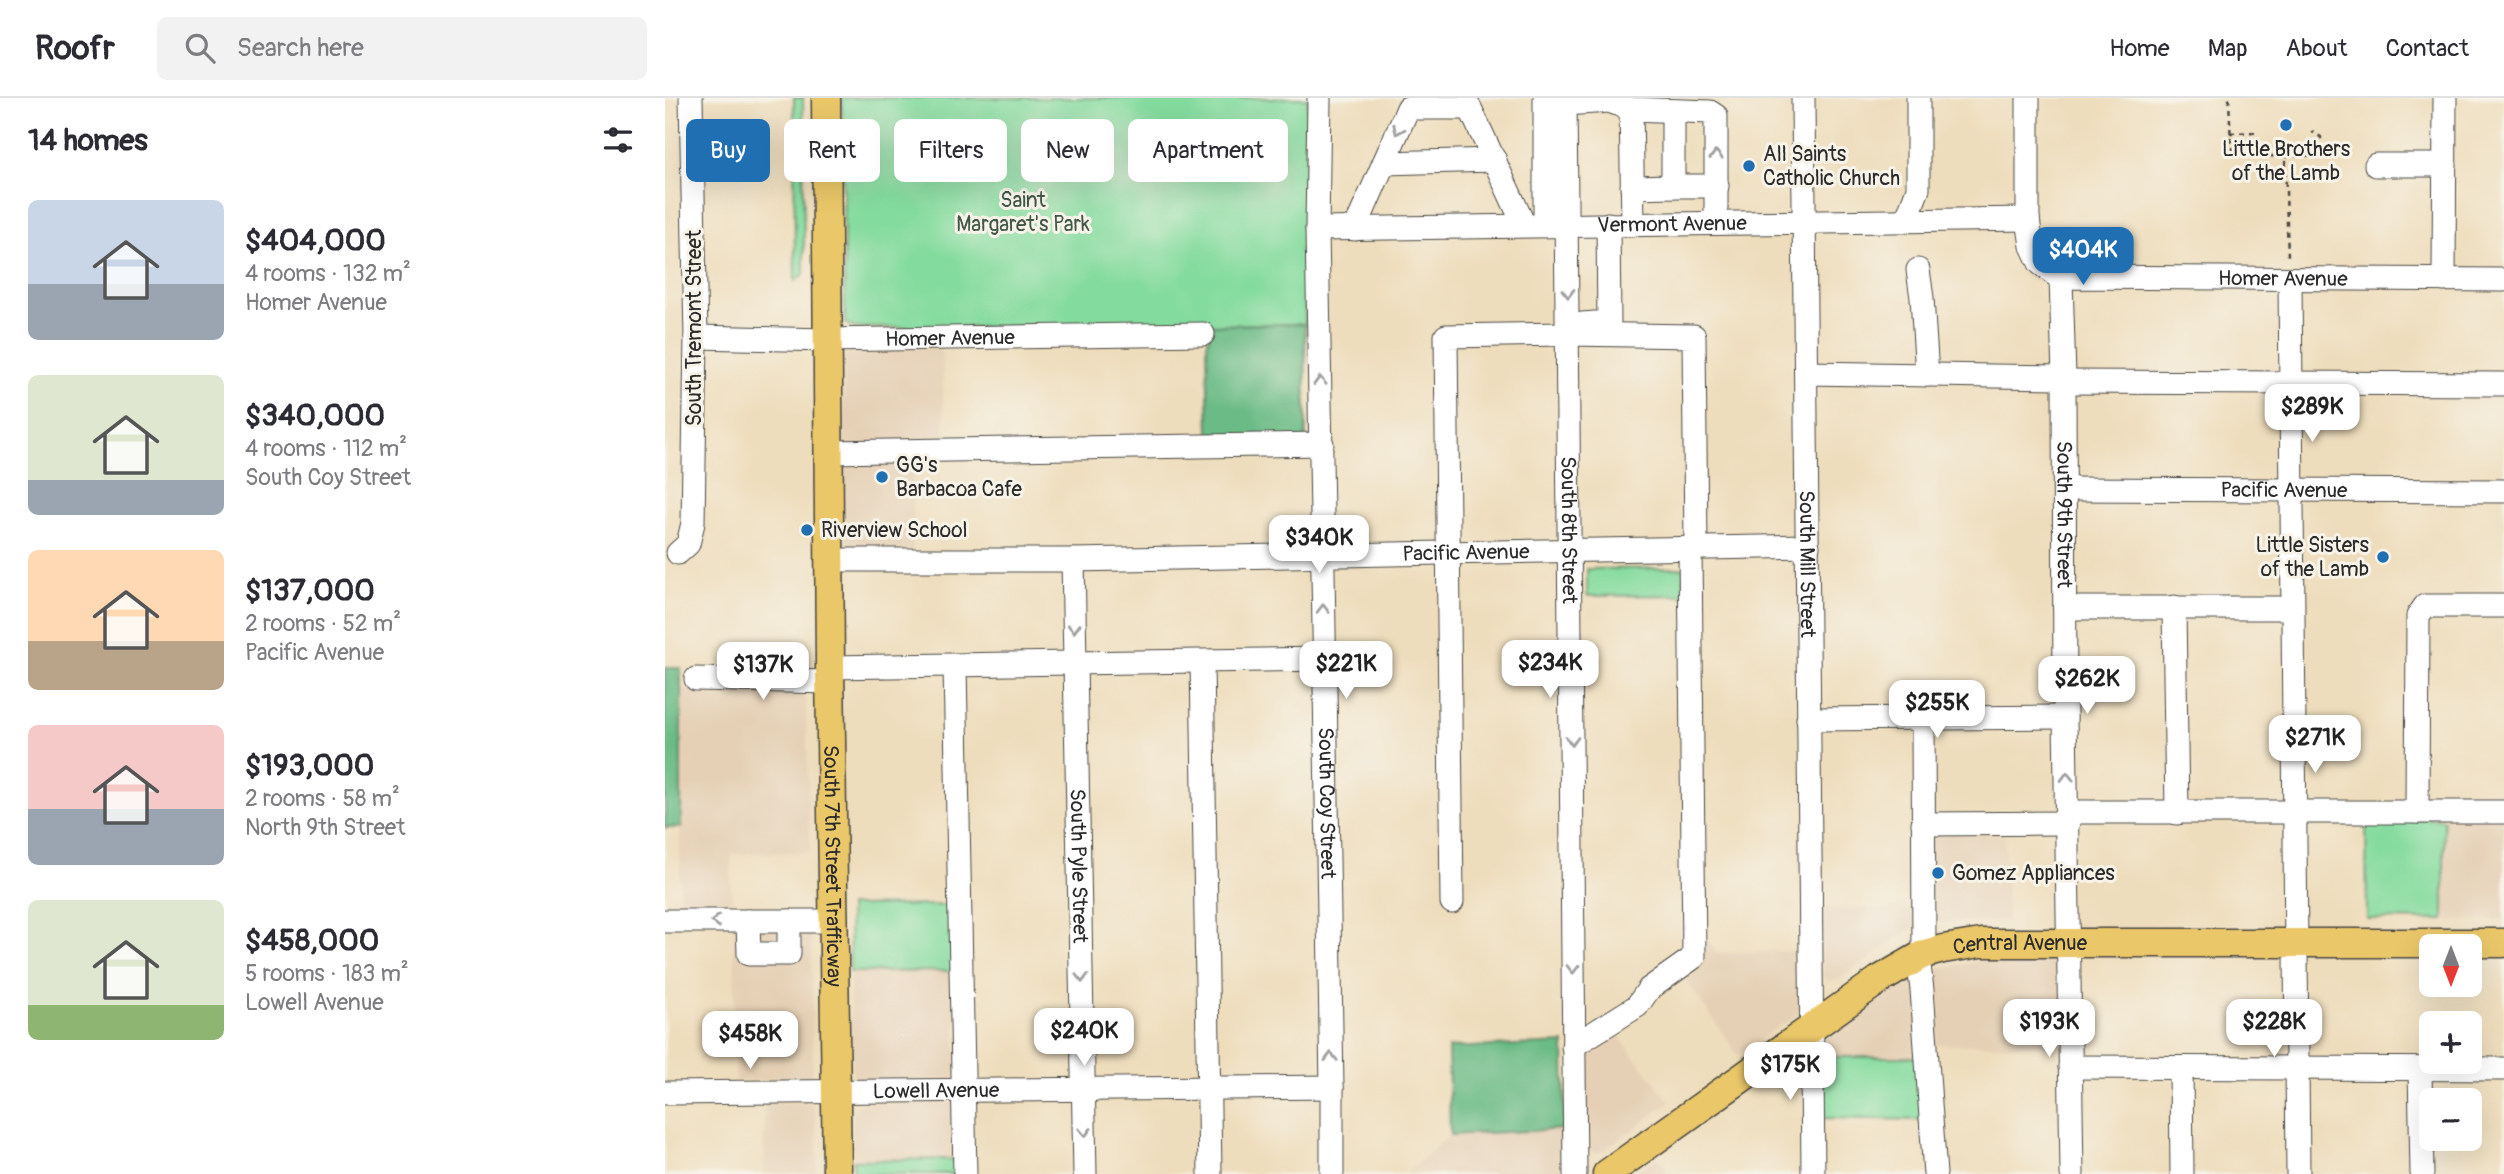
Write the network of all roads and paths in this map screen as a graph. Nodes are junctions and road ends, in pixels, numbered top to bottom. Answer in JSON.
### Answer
{"nodes":[{"id":1,"x":691,"y":98,"type":"edge"},
{"id":2,"x":826,"y":98,"type":"edge"},
{"id":3,"x":1319,"y":98,"type":"edge"},
{"id":4,"x":1803,"y":98,"type":"edge"},
{"id":5,"x":1918,"y":98,"type":"edge"},
{"id":6,"x":2028,"y":98,"type":"edge"},
{"id":7,"x":2229,"y":98,"type":"edge"},
{"id":8,"x":2445,"y":98,"type":"edge"},
{"id":9,"x":1558,"y":100,"type":"edge"},
{"id":10,"x":1609,"y":100,"type":"edge"},
{"id":11,"x":1663,"y":106,"type":"edge"},
{"id":12,"x":1631,"y":109,"type":"junction"},
{"id":13,"x":2259,"y":132,"type":"dead end"},
{"id":14,"x":2312,"y":132,"type":"dead end"},
{"id":15,"x":2230,"y":133,"type":"junction"},
{"id":16,"x":2285,"y":157,"type":"junction"},
{"id":17,"x":1495,"y":160,"type":"junction"},
{"id":18,"x":1384,"y":163,"type":"junction"},
{"id":19,"x":2376,"y":165,"type":"dead end"},
{"id":20,"x":2445,"y":165,"type":"junction"},
{"id":21,"x":1673,"y":186,"type":"junction"},
{"id":22,"x":1717,"y":186,"type":"junction"},
{"id":23,"x":1632,"y":187,"type":"junction"},
{"id":24,"x":2028,"y":219,"type":"junction"},
{"id":25,"x":1906,"y":221,"type":"junction"},
{"id":26,"x":1805,"y":222,"type":"junction"},
{"id":27,"x":1716,"y":223,"type":"junction"},
{"id":28,"x":1608,"y":224,"type":"junction"},
{"id":29,"x":1633,"y":224,"type":"junction"},
{"id":30,"x":1545,"y":225,"type":"junction"},
{"id":31,"x":1317,"y":229,"type":"junction"},
{"id":32,"x":1355,"y":229,"type":"junction"},
{"id":33,"x":1918,"y":270,"type":"dead end"},
{"id":34,"x":2289,"y":272,"type":"junction"},
{"id":35,"x":2061,"y":279,"type":"junction"},
{"id":36,"x":2444,"y":280,"type":"junction"},
{"id":37,"x":2504,"y":280,"type":"edge"},
{"id":38,"x":1568,"y":330,"type":"junction"},
{"id":39,"x":1203,"y":334,"type":"dead end"},
{"id":40,"x":696,"y":337,"type":"junction"},
{"id":41,"x":826,"y":340,"type":"junction"},
{"id":42,"x":1806,"y":373,"type":"junction"},
{"id":43,"x":1927,"y":375,"type":"junction"},
{"id":44,"x":2064,"y":379,"type":"junction"},
{"id":45,"x":2290,"y":383,"type":"junction"},
{"id":46,"x":2504,"y":384,"type":"edge"},
{"id":47,"x":1322,"y":444,"type":"junction"},
{"id":48,"x":828,"y":452,"type":"junction"},
{"id":49,"x":2065,"y":489,"type":"junction"},
{"id":50,"x":2291,"y":490,"type":"junction"},
{"id":51,"x":2504,"y":491,"type":"edge"},
{"id":52,"x":1808,"y":546,"type":"junction"},
{"id":53,"x":1693,"y":548,"type":"junction"},
{"id":54,"x":1571,"y":550,"type":"junction"},
{"id":55,"x":1449,"y":551,"type":"junction"},
{"id":56,"x":678,"y":552,"type":"dead end"},
{"id":57,"x":1322,"y":553,"type":"junction"},
{"id":58,"x":829,"y":560,"type":"junction"},
{"id":59,"x":1073,"y":560,"type":"junction"},
{"id":60,"x":2504,"y":606,"type":"edge"},
{"id":61,"x":2174,"y":607,"type":"junction"},
{"id":62,"x":2065,"y":608,"type":"junction"},
{"id":63,"x":2292,"y":608,"type":"junction"},
{"id":64,"x":1323,"y":659,"type":"junction"},
{"id":65,"x":1202,"y":662,"type":"junction"},
{"id":66,"x":1075,"y":664,"type":"junction"},
{"id":67,"x":955,"y":666,"type":"junction"},
{"id":68,"x":830,"y":675,"type":"junction"},
{"id":69,"x":696,"y":679,"type":"dead end"},
{"id":70,"x":2065,"y":717,"type":"junction"},
{"id":71,"x":1923,"y":718,"type":"junction"},
{"id":72,"x":1808,"y":719,"type":"junction"},
{"id":73,"x":2417,"y":812,"type":"junction"},
{"id":74,"x":2504,"y":812,"type":"edge"},
{"id":75,"x":2177,"y":813,"type":"junction"},
{"id":76,"x":2294,"y":813,"type":"junction"},
{"id":77,"x":2068,"y":817,"type":"junction"},
{"id":78,"x":1923,"y":824,"type":"junction"},
{"id":79,"x":1452,"y":902,"type":"dead end"},
{"id":80,"x":665,"y":921,"type":"edge"},
{"id":81,"x":748,"y":921,"type":"junction"},
{"id":82,"x":789,"y":921,"type":"junction"},
{"id":83,"x":833,"y":921,"type":"junction"},
{"id":84,"x":2070,"y":943,"type":"junction"},
{"id":85,"x":2295,"y":943,"type":"junction"},
{"id":86,"x":2504,"y":943,"type":"edge"},
{"id":87,"x":1921,"y":956,"type":"junction"},
{"id":88,"x":1812,"y":1030,"type":"junction"},
{"id":89,"x":1573,"y":1046,"type":"junction"},
{"id":90,"x":2070,"y":1067,"type":"junction"},
{"id":91,"x":2181,"y":1068,"type":"junction"},
{"id":92,"x":2296,"y":1069,"type":"junction"},
{"id":93,"x":2419,"y":1069,"type":"edge"},
{"id":94,"x":2482,"y":1069,"type":"edge"},
{"id":95,"x":2504,"y":1069,"type":"edge"},
{"id":96,"x":2420,"y":1074,"type":"edge"},
{"id":97,"x":1332,"y":1087,"type":"junction"},
{"id":98,"x":1207,"y":1089,"type":"junction"},
{"id":99,"x":1084,"y":1090,"type":"junction"},
{"id":100,"x":963,"y":1091,"type":"junction"},
{"id":101,"x":836,"y":1092,"type":"junction"},
{"id":102,"x":665,"y":1093,"type":"edge"},
{"id":103,"x":837,"y":1174,"type":"edge"},
{"id":104,"x":965,"y":1174,"type":"edge"},
{"id":105,"x":1085,"y":1174,"type":"edge"},
{"id":106,"x":1210,"y":1174,"type":"edge"},
{"id":107,"x":1332,"y":1174,"type":"edge"},
{"id":108,"x":1575,"y":1174,"type":"edge"},
{"id":109,"x":1607,"y":1174,"type":"edge"},
{"id":110,"x":1813,"y":1174,"type":"edge"},
{"id":111,"x":1935,"y":1174,"type":"edge"},
{"id":112,"x":2072,"y":1174,"type":"edge"},
{"id":113,"x":2182,"y":1174,"type":"edge"},
{"id":114,"x":2298,"y":1174,"type":"edge"},
{"id":115,"x":2421,"y":1174,"type":"edge"}],
"edges":[{"from":1,"to":40,"type":"street","name":"South Tremont Street"},
{"from":2,"to":41,"type":"main road","name":"South 7th Street Trafficway"},
{"from":3,"to":31,"type":"street","name":"South Coy Street"},
{"from":4,"to":26,"type":"street","name":"South Mill Street"},
{"from":5,"to":25,"type":"street"},
{"from":6,"to":24,"type":"street"},
{"from":7,"to":15,"type":"path"},
{"from":8,"to":20,"type":"street"},
{"from":9,"to":10,"type":"street"},
{"from":9,"to":30,"type":"street","name":"South 8th Street"},
{"from":10,"to":12,"type":"street"},
{"from":11,"to":12,"type":"street"},
{"from":11,"to":21,"type":"street"},
{"from":22,"to":11,"type":"street","one_way":true},
{"from":12,"to":23,"type":"street"},
{"from":13,"to":15,"type":"path"},
{"from":14,"to":16,"type":"path"},
{"from":15,"to":16,"type":"path"},
{"from":16,"to":34,"type":"path"},
{"from":17,"to":18,"type":"street"},
{"from":17,"to":18,"type":"street","one_way":true},
{"from":17,"to":30,"type":"street"},
{"from":18,"to":32,"type":"street"},
{"from":19,"to":20,"type":"street"},
{"from":20,"to":36,"type":"street"},
{"from":21,"to":22,"type":"street"},
{"from":21,"to":23,"type":"street"},
{"from":22,"to":27,"type":"street"},
{"from":23,"to":29,"type":"street"},
{"from":24,"to":25,"type":"street","name":"Vermont Avenue"},
{"from":24,"to":35,"type":"street"},
{"from":25,"to":26,"type":"street","name":"Vermont Avenue"},
{"from":26,"to":27,"type":"street","name":"Vermont Avenue"},
{"from":26,"to":42,"type":"street","name":"South Mill Street"},
{"from":27,"to":29,"type":"street","name":"Vermont Avenue"},
{"from":28,"to":29,"type":"street","name":"Vermont Avenue"},
{"from":28,"to":30,"type":"street","name":"Vermont Avenue"},
{"from":28,"to":38,"type":"street"},
{"from":30,"to":32,"type":"street","name":"Vermont Avenue"},
{"from":30,"to":38,"type":"street","name":"South 8th Street","one_way":true},
{"from":31,"to":32,"type":"street","name":"Vermont Avenue"},
{"from":47,"to":31,"type":"street","name":"South Coy Street","one_way":true},
{"from":33,"to":43,"type":"street"},
{"from":34,"to":35,"type":"street","name":"Homer Avenue"},
{"from":34,"to":36,"type":"street","name":"Homer Avenue"},
{"from":34,"to":45,"type":"street"},
{"from":35,"to":44,"type":"street","name":"South 9th Street"},
{"from":36,"to":37,"type":"street","name":"Homer Avenue"},
{"from":38,"to":53,"type":"street"},
{"from":38,"to":54,"type":"street","name":"South 8th Street"},
{"from":38,"to":55,"type":"street"},
{"from":39,"to":41,"type":"street","name":"Homer Avenue"},
{"from":40,"to":41,"type":"street","name":"Homer Avenue"},
{"from":40,"to":56,"type":"street","name":"South Tremont Street"},
{"from":41,"to":48,"type":"main road","name":"South 7th Street Trafficway"},
{"from":42,"to":43,"type":"street"},
{"from":42,"to":52,"type":"street","name":"South Mill Street"},
{"from":43,"to":44,"type":"street"},
{"from":44,"to":45,"type":"street"},
{"from":44,"to":49,"type":"street","name":"South 9th Street"},
{"from":45,"to":46,"type":"street"},
{"from":45,"to":50,"type":"street"},
{"from":47,"to":48,"type":"street"},
{"from":47,"to":57,"type":"street","name":"South Coy Street"},
{"from":48,"to":58,"type":"main road","name":"South 7th Street Trafficway"},
{"from":49,"to":50,"type":"street","name":"Pacific Avenue"},
{"from":49,"to":62,"type":"street","name":"South 9th Street"},
{"from":50,"to":51,"type":"street","name":"Pacific Avenue"},
{"from":50,"to":63,"type":"street"},
{"from":52,"to":53,"type":"street","name":"Pacific Avenue"},
{"from":52,"to":72,"type":"street","name":"South Mill Street"},
{"from":53,"to":54,"type":"street","name":"Pacific Avenue"},
{"from":53,"to":89,"type":"street"},
{"from":54,"to":55,"type":"street","name":"Pacific Avenue"},
{"from":54,"to":89,"type":"street","name":"South 8th Street","one_way":true},
{"from":55,"to":57,"type":"street","name":"Pacific Avenue"},
{"from":55,"to":79,"type":"street"},
{"from":57,"to":59,"type":"street","name":"Pacific Avenue"},
{"from":64,"to":57,"type":"street","name":"South Coy Street","one_way":true},
{"from":58,"to":59,"type":"street","name":"Pacific Avenue"},
{"from":58,"to":68,"type":"main road","name":"South 7th Street Trafficway"},
{"from":59,"to":66,"type":"street","name":"South Pyle Street","one_way":true},
{"from":60,"to":73,"type":"street"},
{"from":61,"to":62,"type":"street"},
{"from":61,"to":63,"type":"street"},
{"from":61,"to":75,"type":"street"},
{"from":62,"to":70,"type":"street","name":"South 9th Street"},
{"from":63,"to":76,"type":"street"},
{"from":64,"to":65,"type":"street"},
{"from":97,"to":64,"type":"street","name":"South Coy Street","one_way":true},
{"from":65,"to":66,"type":"street"},
{"from":65,"to":98,"type":"street"},
{"from":66,"to":67,"type":"street"},
{"from":66,"to":99,"type":"street","name":"South Pyle Street","one_way":true},
{"from":67,"to":68,"type":"street"},
{"from":67,"to":100,"type":"street"},
{"from":68,"to":69,"type":"street"},
{"from":68,"to":83,"type":"main road","name":"South 7th Street Trafficway"},
{"from":70,"to":71,"type":"street"},
{"from":77,"to":70,"type":"street","name":"South 9th Street","one_way":true},
{"from":71,"to":72,"type":"street"},
{"from":71,"to":78,"type":"street"},
{"from":72,"to":88,"type":"street","name":"South Mill Street"},
{"from":73,"to":74,"type":"street"},
{"from":73,"to":76,"type":"street"},
{"from":75,"to":76,"type":"street"},
{"from":75,"to":77,"type":"street"},
{"from":76,"to":85,"type":"street"},
{"from":77,"to":78,"type":"street"},
{"from":77,"to":84,"type":"street","name":"South 9th Street"},
{"from":78,"to":87,"type":"street"},
{"from":81,"to":80,"type":"street","one_way":true},
{"from":81,"to":82,"type":"street"},
{"from":81,"to":82,"type":"street"},
{"from":82,"to":83,"type":"street"},
{"from":83,"to":101,"type":"main road","name":"South 7th Street Trafficway"},
{"from":84,"to":85,"type":"main road","name":"Central Avenue"},
{"from":84,"to":87,"type":"main road","name":"Central Avenue"},
{"from":84,"to":90,"type":"street","name":"South 9th Street"},
{"from":85,"to":86,"type":"main road","name":"Central Avenue"},
{"from":85,"to":92,"type":"street"},
{"from":87,"to":88,"type":"main road","name":"Central Avenue"},
{"from":87,"to":111,"type":"street"},
{"from":88,"to":109,"type":"main road","name":"Central Avenue"},
{"from":88,"to":110,"type":"street","name":"South Mill Street"},
{"from":89,"to":108,"type":"street","name":"South 8th Street"},
{"from":90,"to":91,"type":"street"},
{"from":90,"to":112,"type":"street","name":"South 9th Street"},
{"from":91,"to":92,"type":"street"},
{"from":91,"to":113,"type":"street"},
{"from":92,"to":93,"type":"street"},
{"from":92,"to":114,"type":"street"},
{"from":94,"to":95,"type":"street"},
{"from":96,"to":115,"type":"street"},
{"from":97,"to":98,"type":"street","name":"Lowell Avenue"},
{"from":97,"to":107,"type":"street","name":"South Coy Street"},
{"from":98,"to":99,"type":"street","name":"Lowell Avenue"},
{"from":98,"to":106,"type":"street"},
{"from":99,"to":100,"type":"street","name":"Lowell Avenue"},
{"from":99,"to":105,"type":"street","name":"South Pyle Street","one_way":true},
{"from":100,"to":101,"type":"street","name":"Lowell Avenue"},
{"from":100,"to":104,"type":"street"},
{"from":101,"to":102,"type":"street","name":"Lowell Avenue"},
{"from":101,"to":103,"type":"main road","name":"South 7th Street Trafficway"}]}
